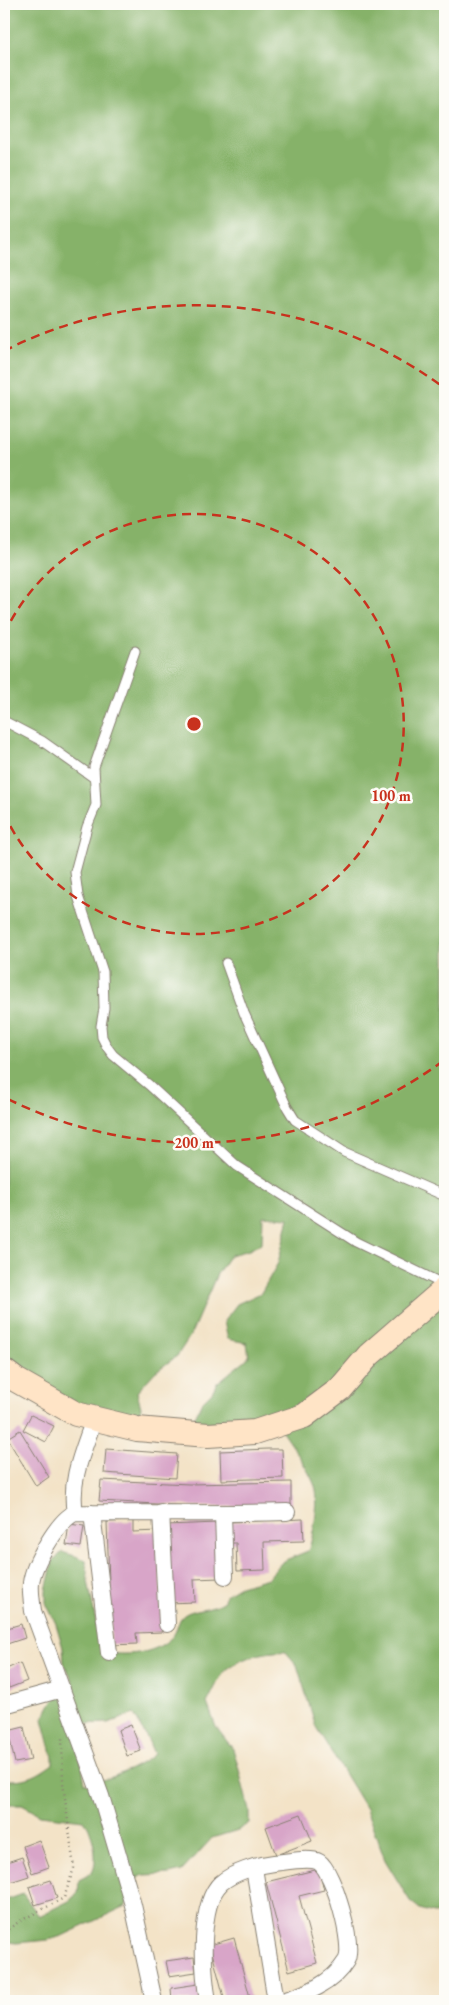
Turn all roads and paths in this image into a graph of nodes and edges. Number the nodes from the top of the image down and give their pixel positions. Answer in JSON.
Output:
{"nodes":[{"id":1,"x":135,"y":651,"type":"dead end"},
{"id":2,"x":4,"y":721,"type":"edge"},
{"id":3,"x":93,"y":777,"type":"junction"},
{"id":4,"x":226,"y":963,"type":"dead end"},
{"id":5,"x":445,"y":1196,"type":"edge"},
{"id":6,"x":445,"y":1285,"type":"edge"},
{"id":7,"x":445,"y":1289,"type":"edge"},
{"id":8,"x":8,"y":1378,"type":"edge"},
{"id":9,"x":94,"y":1418,"type":"junction"},
{"id":10,"x":161,"y":1512,"type":"junction"},
{"id":11,"x":287,"y":1512,"type":"dead end"},
{"id":12,"x":75,"y":1513,"type":"junction"},
{"id":13,"x":92,"y":1513,"type":"junction"},
{"id":14,"x":223,"y":1514,"type":"junction"},
{"id":15,"x":225,"y":1576,"type":"dead end"},
{"id":16,"x":167,"y":1624,"type":"dead end"},
{"id":17,"x":109,"y":1653,"type":"dead end"},
{"id":18,"x":62,"y":1689,"type":"junction"},
{"id":19,"x":4,"y":1705,"type":"edge"},
{"id":20,"x":62,"y":1727,"type":"dead end"},
{"id":21,"x":254,"y":1868,"type":"junction"},
{"id":22,"x":4,"y":1932,"type":"edge"},
{"id":23,"x":154,"y":2001,"type":"edge"},
{"id":24,"x":208,"y":2001,"type":"edge"},
{"id":25,"x":276,"y":2001,"type":"edge"},
{"id":26,"x":283,"y":2001,"type":"edge"}],
"edges":[{"from":1,"to":3,"type":"lane"},
{"from":2,"to":3,"type":"lane"},
{"from":3,"to":6,"type":"lane"},
{"from":4,"to":5,"type":"lane"},
{"from":7,"to":9,"type":"main road"},
{"from":8,"to":9,"type":"main road"},
{"from":9,"to":12,"type":"street"},
{"from":10,"to":13,"type":"street"},
{"from":10,"to":14,"type":"street"},
{"from":10,"to":16,"type":"street"},
{"from":11,"to":14,"type":"street"},
{"from":12,"to":13,"type":"street"},
{"from":12,"to":18,"type":"street"},
{"from":13,"to":17,"type":"street"},
{"from":14,"to":15,"type":"street"},
{"from":18,"to":19,"type":"street"},
{"from":18,"to":23,"type":"street"},
{"from":20,"to":22,"type":"path"},
{"from":21,"to":24,"type":"street"},
{"from":21,"to":25,"type":"street"},
{"from":21,"to":26,"type":"street"}]}
